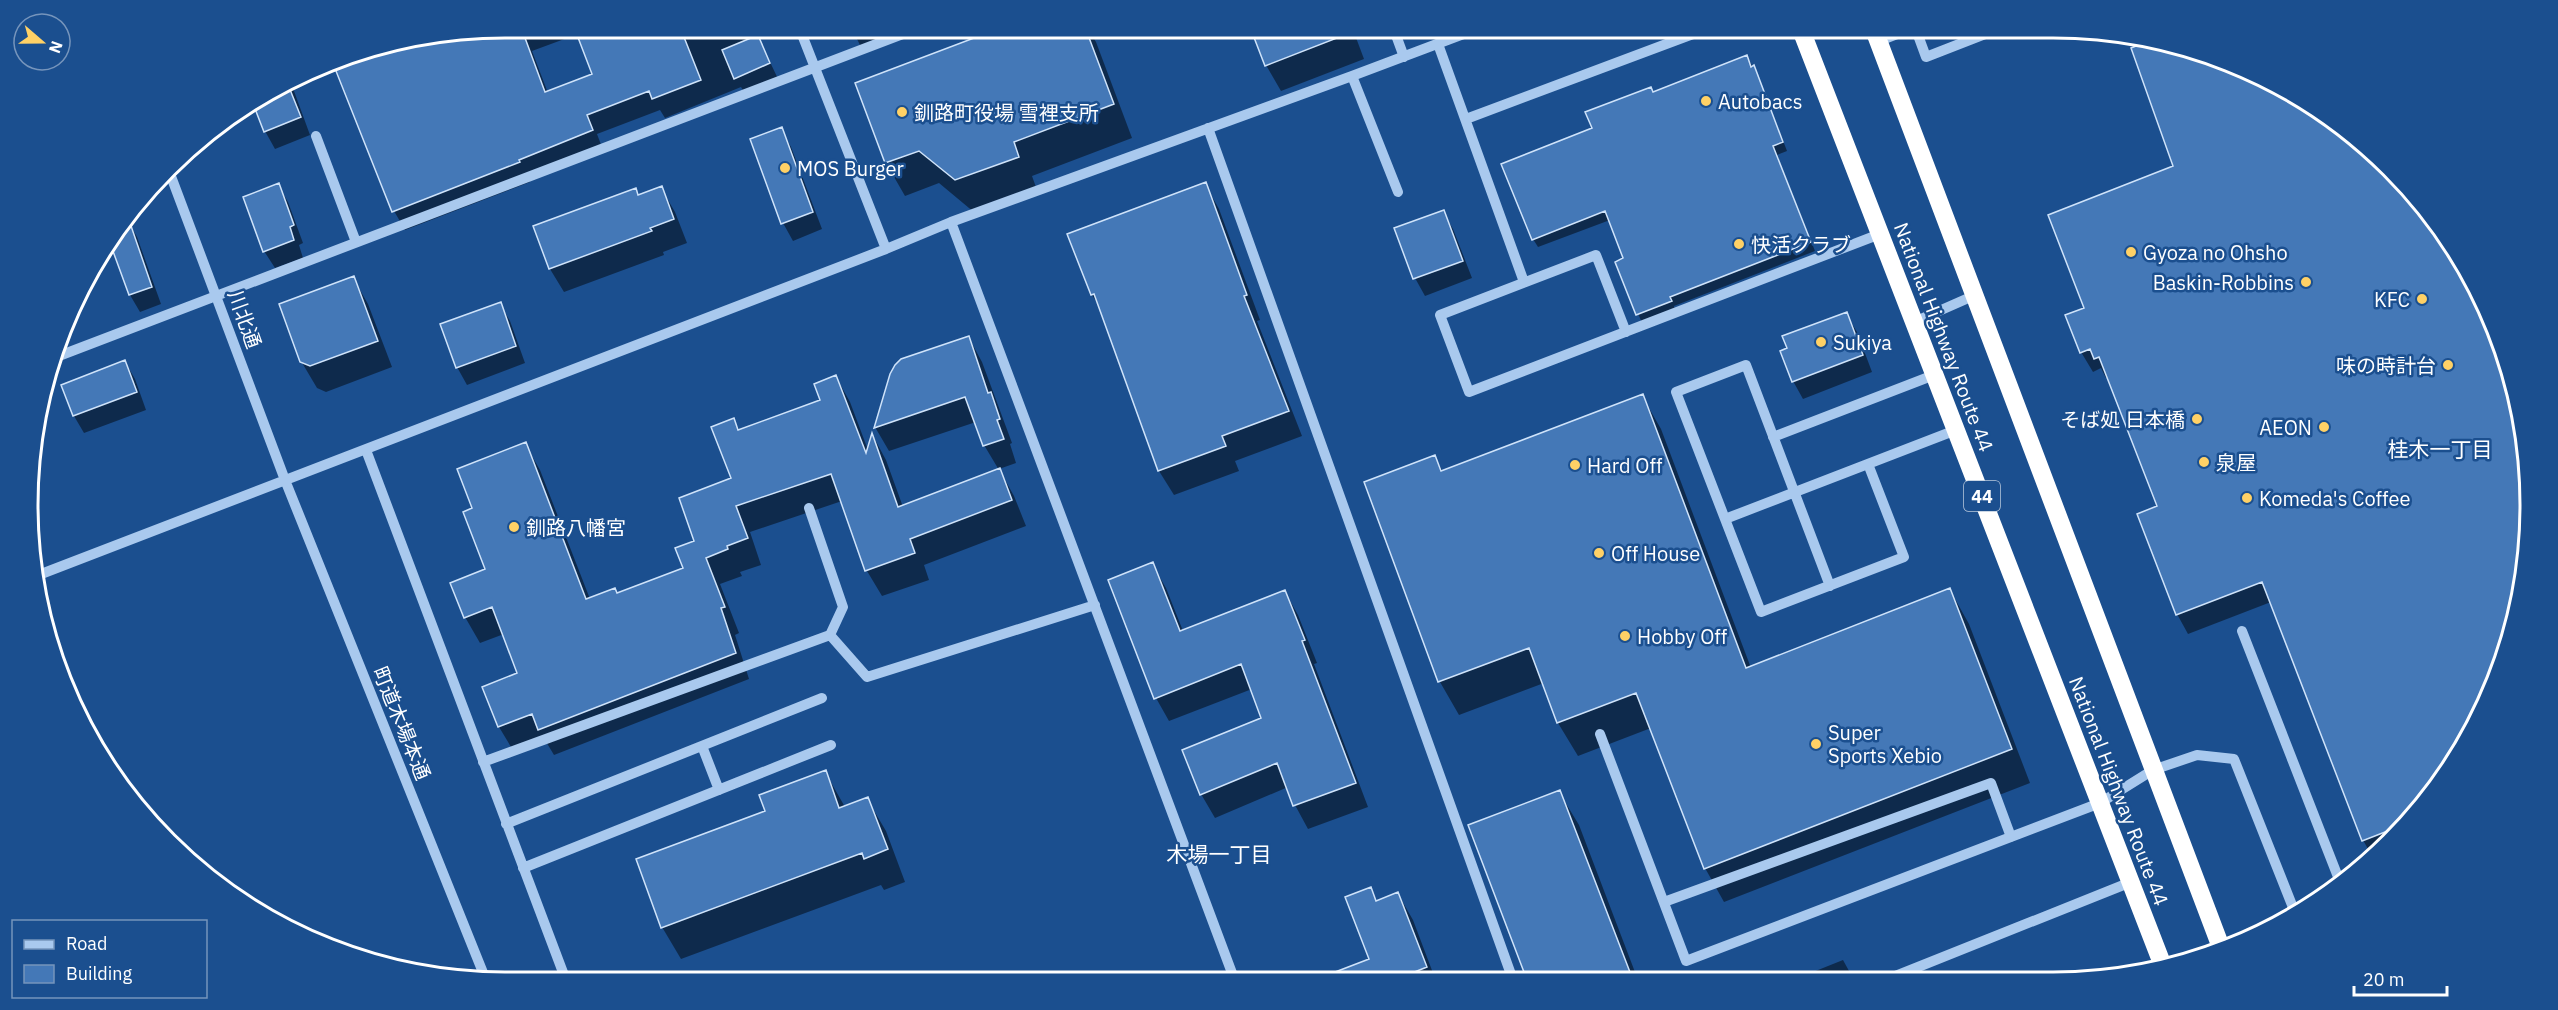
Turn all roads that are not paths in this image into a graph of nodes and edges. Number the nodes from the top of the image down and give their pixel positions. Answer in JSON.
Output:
{"nodes":[{"id":1,"x":803,"y":38,"type":"edge"},
{"id":2,"x":892,"y":38,"type":"edge"},
{"id":3,"x":1397,"y":38,"type":"edge"},
{"id":4,"x":1454,"y":38,"type":"edge"},
{"id":5,"x":1682,"y":38,"type":"edge"},
{"id":6,"x":1804,"y":38,"type":"edge"},
{"id":7,"x":1877,"y":38,"type":"edge"},
{"id":8,"x":1919,"y":38,"type":"edge"},
{"id":9,"x":1975,"y":38,"type":"edge"},
{"id":10,"x":1438,"y":44,"type":"junction"},
{"id":11,"x":1404,"y":57,"type":"junction"},
{"id":12,"x":814,"y":68,"type":"junction"},
{"id":13,"x":1352,"y":76,"type":"junction"},
{"id":14,"x":1466,"y":119,"type":"junction"},
{"id":15,"x":1208,"y":128,"type":"junction"},
{"id":16,"x":316,"y":136,"type":"dead end"},
{"id":17,"x":171,"y":177,"type":"edge"},
{"id":18,"x":1398,"y":192,"type":"dead end"},
{"id":19,"x":951,"y":222,"type":"junction"},
{"id":20,"x":1880,"y":234,"type":"junction"},
{"id":21,"x":356,"y":242,"type":"junction"},
{"id":22,"x":886,"y":249,"type":"junction"},
{"id":23,"x":1524,"y":282,"type":"junction"},
{"id":24,"x":217,"y":295,"type":"junction"},
{"id":25,"x":1973,"y":296,"type":"junction"},
{"id":26,"x":1914,"y":322,"type":"junction"},
{"id":27,"x":1626,"y":332,"type":"junction"},
{"id":28,"x":62,"y":355,"type":"edge"},
{"id":29,"x":1934,"y":375,"type":"junction"},
{"id":30,"x":1956,"y":430,"type":"junction"},
{"id":31,"x":1773,"y":437,"type":"junction"},
{"id":32,"x":366,"y":450,"type":"junction"},
{"id":33,"x":1868,"y":464,"type":"junction"},
{"id":34,"x":285,"y":480,"type":"junction"},
{"id":35,"x":1794,"y":492,"type":"junction"},
{"id":36,"x":809,"y":508,"type":"dead end"},
{"id":37,"x":1725,"y":519,"type":"junction"},
{"id":38,"x":42,"y":574,"type":"edge"},
{"id":39,"x":1830,"y":586,"type":"junction"},
{"id":40,"x":1095,"y":605,"type":"junction"},
{"id":41,"x":2242,"y":631,"type":"dead end"},
{"id":42,"x":830,"y":635,"type":"junction"},
{"id":43,"x":822,"y":698,"type":"dead end"},
{"id":44,"x":1600,"y":734,"type":"dead end"},
{"id":45,"x":831,"y":745,"type":"dead end"},
{"id":46,"x":702,"y":746,"type":"junction"},
{"id":47,"x":483,"y":762,"type":"junction"},
{"id":48,"x":2153,"y":771,"type":"junction"},
{"id":49,"x":719,"y":790,"type":"junction"},
{"id":50,"x":2100,"y":803,"type":"junction"},
{"id":51,"x":506,"y":824,"type":"junction"},
{"id":52,"x":2011,"y":837,"type":"junction"},
{"id":53,"x":523,"y":868,"type":"junction"},
{"id":54,"x":2338,"y":876,"type":"edge"},
{"id":55,"x":2131,"y":882,"type":"junction"},
{"id":56,"x":1664,"y":902,"type":"junction"},
{"id":57,"x":2293,"y":907,"type":"edge"},
{"id":58,"x":2219,"y":942,"type":"edge"},
{"id":59,"x":2161,"y":960,"type":"edge"},
{"id":60,"x":482,"y":971,"type":"edge"},
{"id":61,"x":563,"y":972,"type":"edge"},
{"id":62,"x":1232,"y":972,"type":"edge"},
{"id":63,"x":1510,"y":972,"type":"edge"},
{"id":64,"x":1906,"y":972,"type":"edge"}],
"edges":[{"from":1,"to":12,"type":"street"},
{"from":2,"to":12,"type":"street"},
{"from":3,"to":11,"type":"street"},
{"from":4,"to":10,"type":"street"},
{"from":5,"to":14,"type":"street"},
{"from":6,"to":20,"type":"highway","name":"National Highway Route 44","number":"44"},
{"from":7,"to":25,"type":"highway","name":"National Highway Route 44"},
{"from":8,"to":9,"type":"street"},
{"from":10,"to":11,"type":"street"},
{"from":10,"to":14,"type":"street"},
{"from":11,"to":13,"type":"street"},
{"from":12,"to":21,"type":"street"},
{"from":12,"to":22,"type":"street"},
{"from":13,"to":15,"type":"street"},
{"from":13,"to":18,"type":"street"},
{"from":14,"to":23,"type":"street"},
{"from":15,"to":19,"type":"street"},
{"from":15,"to":63,"type":"street"},
{"from":16,"to":21,"type":"street"},
{"from":17,"to":24,"type":"street","name":"川北通"},
{"from":19,"to":22,"type":"street"},
{"from":19,"to":40,"type":"street"},
{"from":20,"to":26,"type":"highway","name":"National Highway Route 44","number":"44"},
{"from":20,"to":27,"type":"street"},
{"from":21,"to":24,"type":"street"},
{"from":22,"to":32,"type":"street"},
{"from":23,"to":27,"type":"street"},
{"from":23,"to":27,"type":"street"},
{"from":24,"to":28,"type":"street"},
{"from":24,"to":34,"type":"street","name":"川北通"},
{"from":25,"to":26,"type":"street"},
{"from":25,"to":48,"type":"highway","name":"National Highway Route 44"},
{"from":26,"to":29,"type":"highway","name":"National Highway Route 44","number":"44"},
{"from":29,"to":30,"type":"highway","name":"National Highway Route 44","number":"44"},
{"from":29,"to":31,"type":"street"},
{"from":30,"to":33,"type":"street"},
{"from":30,"to":50,"type":"highway","name":"National Highway Route 44","number":"44"},
{"from":31,"to":35,"type":"street"},
{"from":31,"to":37,"type":"street"},
{"from":32,"to":34,"type":"street"},
{"from":32,"to":47,"type":"street"},
{"from":33,"to":35,"type":"street"},
{"from":33,"to":39,"type":"street"},
{"from":34,"to":38,"type":"street"},
{"from":34,"to":60,"type":"street","name":"町道木場本通"},
{"from":35,"to":37,"type":"street"},
{"from":35,"to":39,"type":"street"},
{"from":36,"to":42,"type":"street"},
{"from":37,"to":39,"type":"street"},
{"from":40,"to":42,"type":"street"},
{"from":40,"to":62,"type":"street"},
{"from":41,"to":54,"type":"street"},
{"from":42,"to":47,"type":"street"},
{"from":43,"to":46,"type":"street"},
{"from":44,"to":56,"type":"street"},
{"from":45,"to":49,"type":"street"},
{"from":46,"to":49,"type":"street"},
{"from":46,"to":51,"type":"street"},
{"from":47,"to":51,"type":"street"},
{"from":48,"to":50,"type":"street"},
{"from":48,"to":57,"type":"street"},
{"from":48,"to":58,"type":"highway","name":"National Highway Route 44"},
{"from":49,"to":53,"type":"street"},
{"from":50,"to":52,"type":"street"},
{"from":50,"to":55,"type":"highway","name":"National Highway Route 44","number":"44"},
{"from":51,"to":53,"type":"street"},
{"from":52,"to":56,"type":"street"},
{"from":52,"to":56,"type":"street"},
{"from":53,"to":61,"type":"street"},
{"from":55,"to":59,"type":"highway","name":"National Highway Route 44","number":"44"},
{"from":55,"to":64,"type":"street"}]}
